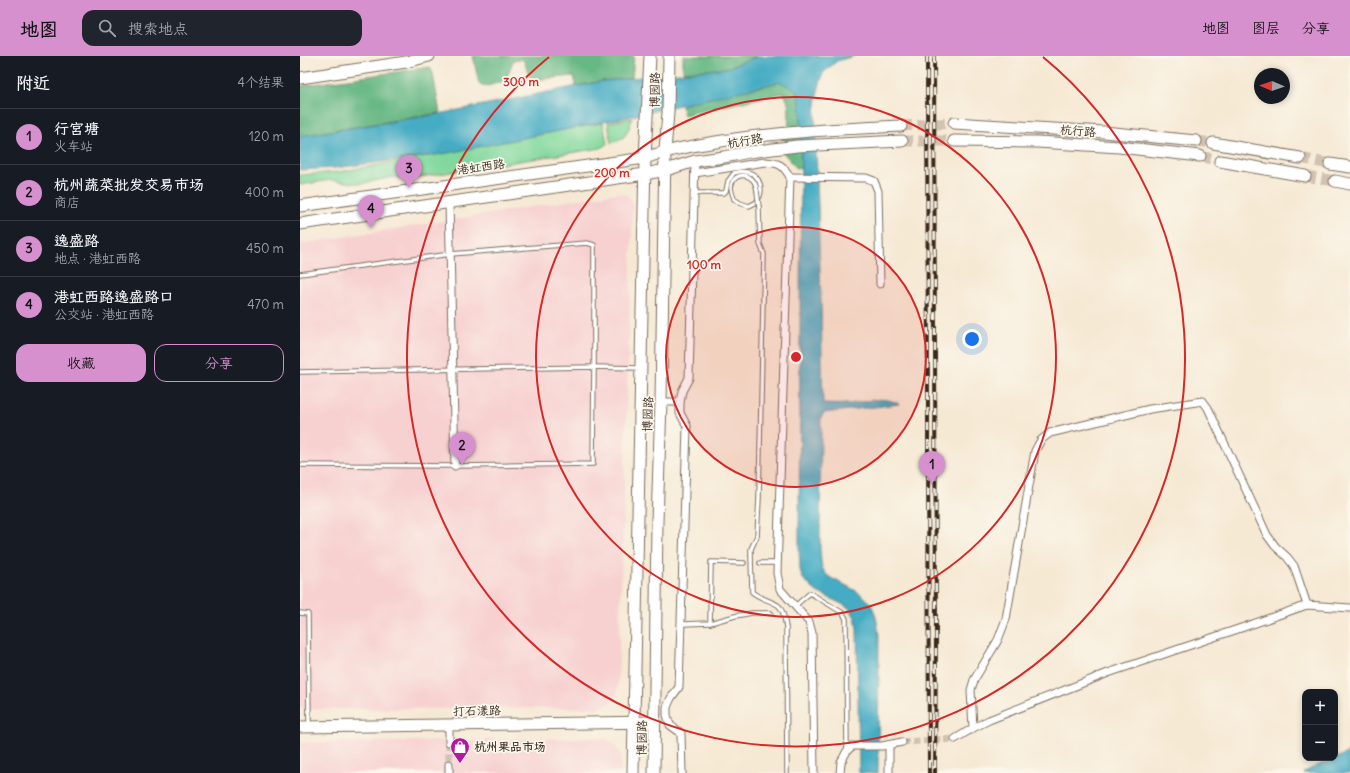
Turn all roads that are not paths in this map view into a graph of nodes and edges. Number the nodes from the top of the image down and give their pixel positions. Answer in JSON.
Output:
{"nodes":[{"id":1,"x":429,"y":56,"type":"edge"},
{"id":2,"x":650,"y":56,"type":"edge"},
{"id":3,"x":669,"y":61,"type":"edge"},
{"id":4,"x":300,"y":78,"type":"edge"},
{"id":5,"x":954,"y":123,"type":"tunnel mouth"},
{"id":6,"x":901,"y":126,"type":"tunnel mouth"},
{"id":7,"x":902,"y":141,"type":"tunnel mouth"},
{"id":8,"x":954,"y":141,"type":"tunnel mouth"},
{"id":9,"x":1196,"y":141,"type":"tunnel mouth"},
{"id":10,"x":1213,"y":143,"type":"tunnel mouth"},
{"id":11,"x":665,"y":151,"type":"junction"},
{"id":12,"x":1200,"y":156,"type":"tunnel mouth"},
{"id":13,"x":645,"y":158,"type":"junction"},
{"id":14,"x":1300,"y":158,"type":"tunnel mouth"},
{"id":15,"x":1220,"y":160,"type":"tunnel mouth"},
{"id":16,"x":695,"y":161,"type":"junction"},
{"id":17,"x":1330,"y":164,"type":"tunnel mouth"},
{"id":18,"x":1350,"y":167,"type":"edge"},
{"id":19,"x":666,"y":170,"type":"junction"},
{"id":20,"x":695,"y":173,"type":"junction"},
{"id":21,"x":645,"y":174,"type":"junction"},
{"id":22,"x":1305,"y":176,"type":"tunnel mouth"},
{"id":23,"x":790,"y":178,"type":"junction"},
{"id":24,"x":1335,"y":181,"type":"tunnel mouth"},
{"id":25,"x":1350,"y":184,"type":"edge"},
{"id":26,"x":694,"y":193,"type":"junction"},
{"id":27,"x":449,"y":203,"type":"junction"},
{"id":28,"x":300,"y":206,"type":"edge"},
{"id":29,"x":300,"y":224,"type":"edge"},
{"id":30,"x":451,"y":254,"type":"junction"},
{"id":31,"x":300,"y":274,"type":"edge"},
{"id":32,"x":880,"y":284,"type":"dead end"},
{"id":33,"x":594,"y":367,"type":"junction"},
{"id":34,"x":641,"y":368,"type":"junction"},
{"id":35,"x":453,"y":370,"type":"junction"},
{"id":36,"x":300,"y":372,"type":"edge"},
{"id":37,"x":661,"y":402,"type":"junction"},
{"id":38,"x":680,"y":402,"type":"junction"},
{"id":39,"x":300,"y":465,"type":"edge"},
{"id":40,"x":455,"y":466,"type":"junction"},
{"id":41,"x":744,"y":562,"type":"dead end"},
{"id":42,"x":760,"y":563,"type":"dead end"},
{"id":43,"x":778,"y":563,"type":"junction"},
{"id":44,"x":1307,"y":605,"type":"junction"},
{"id":45,"x":1350,"y":608,"type":"edge"},
{"id":46,"x":794,"y":609,"type":"junction"},
{"id":47,"x":300,"y":613,"type":"edge"},
{"id":48,"x":771,"y":613,"type":"dead end"},
{"id":49,"x":710,"y":623,"type":"junction"},
{"id":50,"x":682,"y":624,"type":"junction"},
{"id":51,"x":667,"y":707,"type":"junction"},
{"id":52,"x":655,"y":710,"type":"junction"},
{"id":53,"x":634,"y":722,"type":"junction"},
{"id":54,"x":655,"y":722,"type":"junction"},
{"id":55,"x":449,"y":725,"type":"junction"},
{"id":56,"x":305,"y":727,"type":"edge"},
{"id":57,"x":973,"y":728,"type":"junction"},
{"id":58,"x":955,"y":739,"type":"tunnel mouth"},
{"id":59,"x":449,"y":742,"type":"tunnel mouth"},
{"id":60,"x":902,"y":742,"type":"tunnel mouth"},
{"id":61,"x":886,"y":746,"type":"junction"},
{"id":62,"x":850,"y":748,"type":"junction"},
{"id":63,"x":449,"y":764,"type":"tunnel mouth"},
{"id":64,"x":449,"y":773,"type":"edge"},
{"id":65,"x":634,"y":773,"type":"edge"},
{"id":66,"x":654,"y":773,"type":"edge"},
{"id":67,"x":682,"y":773,"type":"edge"},
{"id":68,"x":787,"y":773,"type":"edge"},
{"id":69,"x":814,"y":773,"type":"edge"},
{"id":70,"x":840,"y":773,"type":"edge"},
{"id":71,"x":889,"y":773,"type":"edge"}],
"edges":[{"from":1,"to":4,"type":"main road"},
{"from":2,"to":13,"type":"main road","name":"博园路"},
{"from":3,"to":11,"type":"main road","name":"博园路"},
{"from":5,"to":9,"type":"main road","name":"杭行路"},
{"from":6,"to":11,"type":"main road","name":"杭行路"},
{"from":7,"to":16,"type":"main road","name":"杭行路"},
{"from":8,"to":12,"type":"main road","name":"杭行路"},
{"from":10,"to":14,"type":"main road"},
{"from":11,"to":13,"type":"main road","name":"港虹西路"},
{"from":11,"to":19,"type":"main road","name":"博园路"},
{"from":13,"to":21,"type":"main road","name":"博园路"},
{"from":13,"to":28,"type":"main road","name":"港虹西路"},
{"from":15,"to":22,"type":"main road"},
{"from":16,"to":19,"type":"main road","name":"杭行路"},
{"from":16,"to":20,"type":"street"},
{"from":17,"to":18,"type":"main road"},
{"from":19,"to":21,"type":"main road"},
{"from":19,"to":37,"type":"main road","name":"博园路"},
{"from":20,"to":23,"type":"street"},
{"from":20,"to":26,"type":"street"},
{"from":21,"to":27,"type":"main road"},
{"from":21,"to":34,"type":"main road","name":"博园路"},
{"from":23,"to":32,"type":"street"},
{"from":23,"to":43,"type":"street"},
{"from":24,"to":25,"type":"main road"},
{"from":26,"to":38,"type":"street"},
{"from":26,"to":68,"type":"lane","bridge":true},
{"from":27,"to":29,"type":"main road"},
{"from":27,"to":30,"type":"street"},
{"from":30,"to":31,"type":"lane"},
{"from":30,"to":33,"type":"lane"},
{"from":30,"to":35,"type":"street"},
{"from":33,"to":34,"type":"lane"},
{"from":33,"to":35,"type":"lane"},
{"from":33,"to":40,"type":"lane"},
{"from":34,"to":53,"type":"main road","name":"博园路"},
{"from":35,"to":36,"type":"lane"},
{"from":35,"to":40,"type":"street"},
{"from":37,"to":38,"type":"street"},
{"from":37,"to":52,"type":"main road","name":"博园路"},
{"from":38,"to":50,"type":"street"},
{"from":39,"to":40,"type":"lane"},
{"from":41,"to":49,"type":"lane"},
{"from":42,"to":43,"type":"lane"},
{"from":43,"to":46,"type":"street"},
{"from":44,"to":45,"type":"street"},
{"from":44,"to":57,"type":"street"},
{"from":44,"to":57,"type":"street"},
{"from":46,"to":62,"type":"lane"},
{"from":46,"to":69,"type":"street"},
{"from":47,"to":56,"type":"lane"},
{"from":48,"to":49,"type":"lane"},
{"from":49,"to":50,"type":"lane"},
{"from":50,"to":51,"type":"street"},
{"from":51,"to":52,"type":"street"},
{"from":51,"to":67,"type":"street"},
{"from":52,"to":54,"type":"main road","name":"博园路"},
{"from":53,"to":54,"type":"main road","name":"打石漾路"},
{"from":53,"to":55,"type":"main road","name":"打石漾路"},
{"from":53,"to":65,"type":"main road","name":"博园路"},
{"from":54,"to":66,"type":"main road","name":"博园路"},
{"from":55,"to":56,"type":"main road","name":"打石漾路"},
{"from":55,"to":59,"type":"street"},
{"from":57,"to":58,"type":"street"},
{"from":60,"to":61,"type":"street"},
{"from":61,"to":62,"type":"street"},
{"from":61,"to":71,"type":"street"},
{"from":62,"to":70,"type":"street"},
{"from":63,"to":64,"type":"street"}]}
